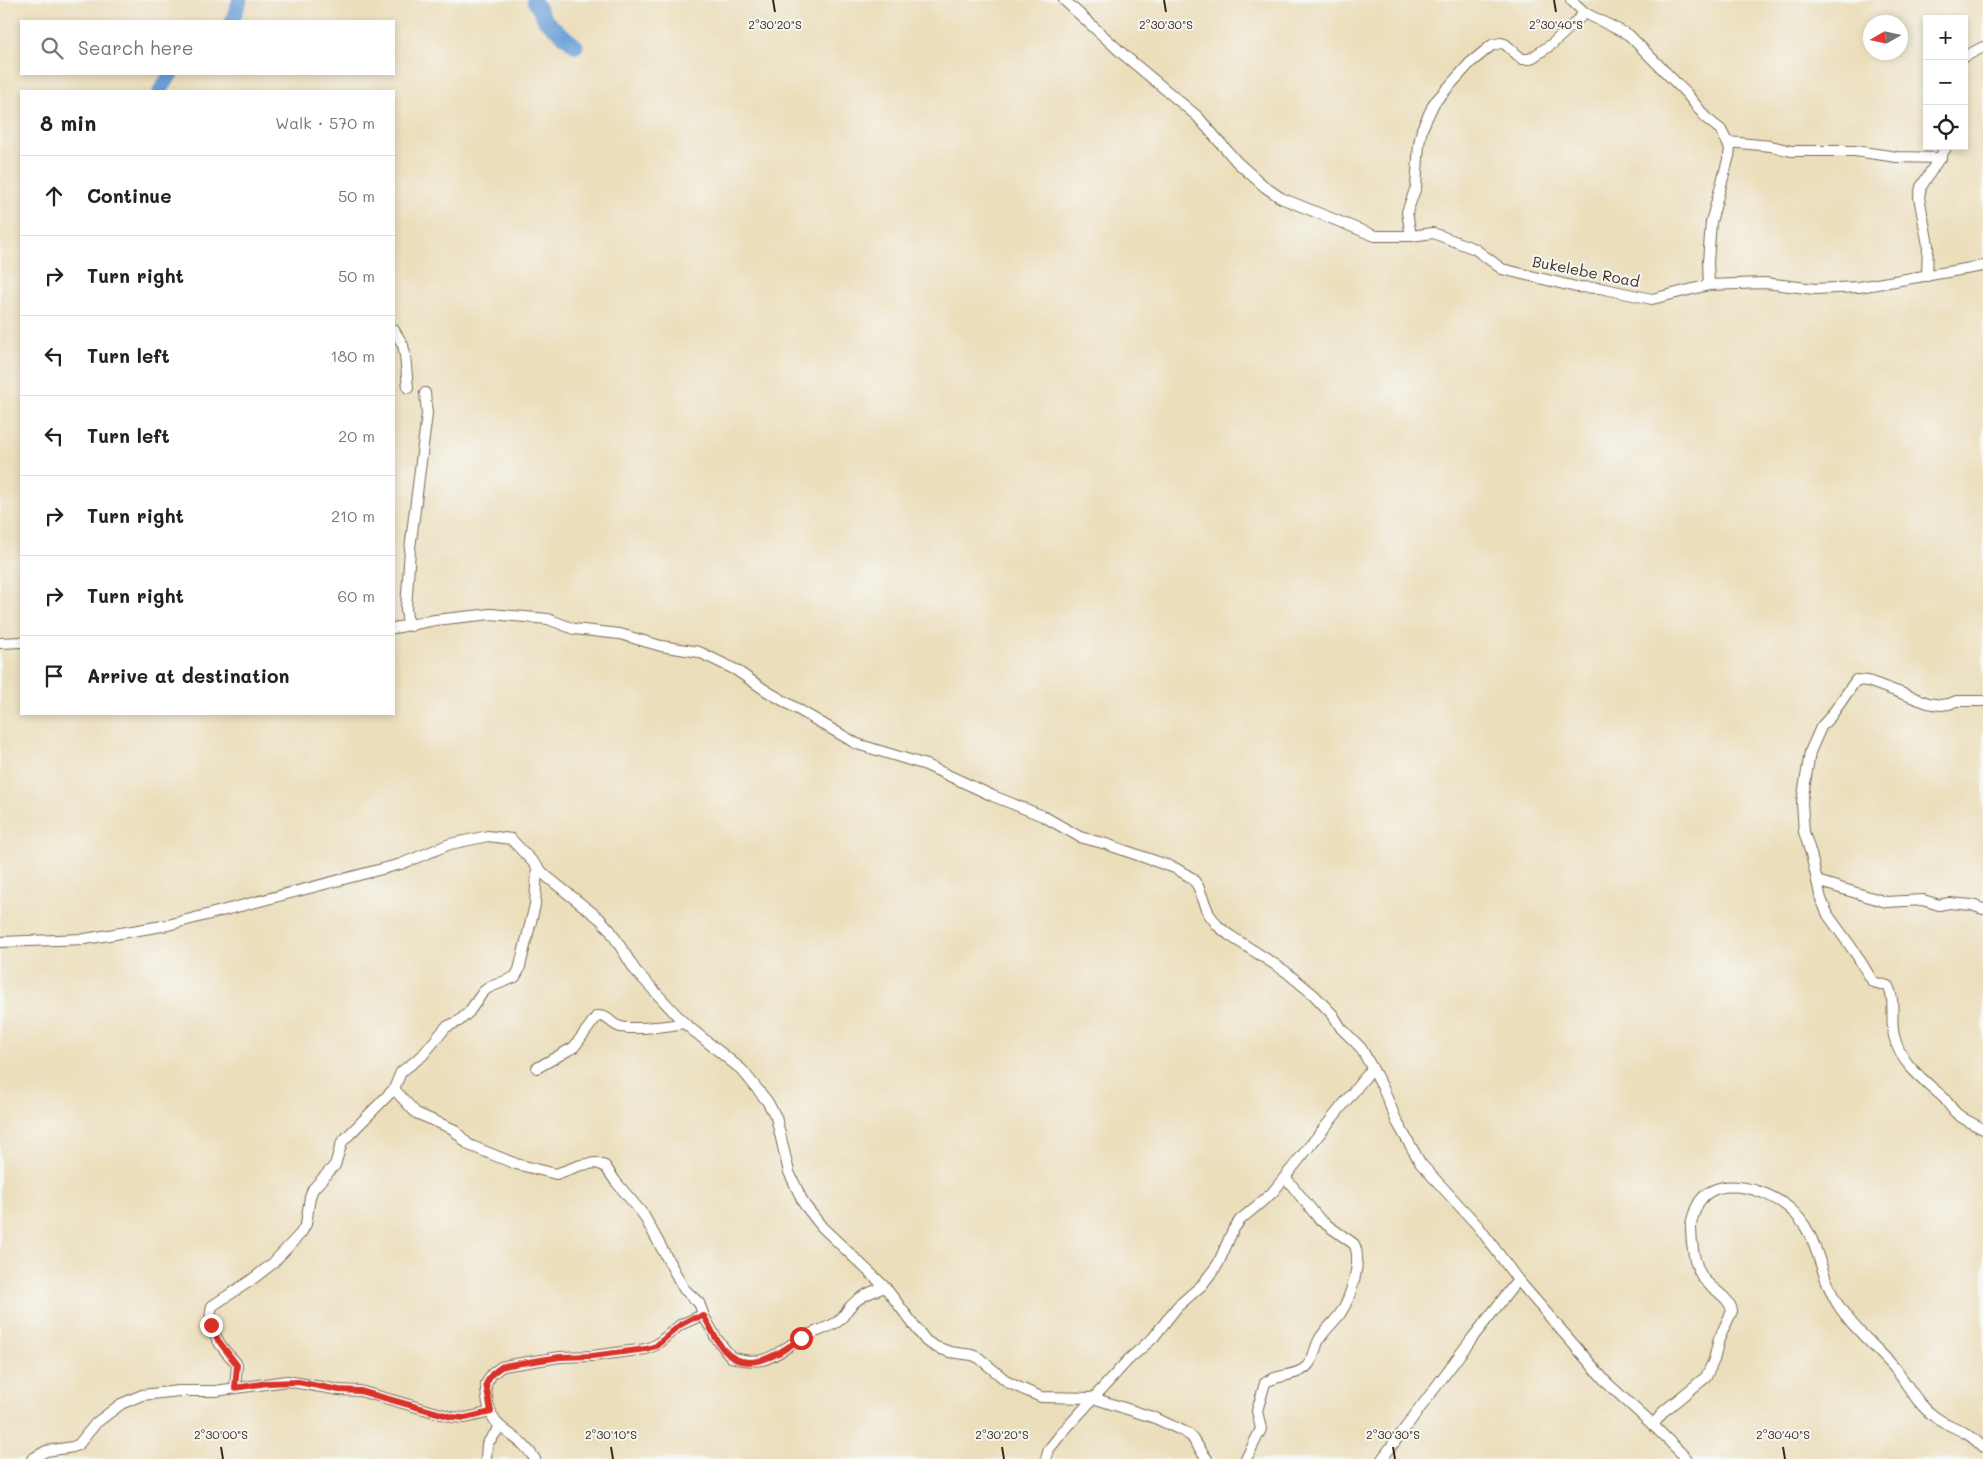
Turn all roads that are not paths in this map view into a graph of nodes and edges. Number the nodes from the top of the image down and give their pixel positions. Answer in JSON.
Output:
{"nodes":[{"id":1,"x":1064,"y":0,"type":"edge"},
{"id":2,"x":1571,"y":0,"type":"edge"},
{"id":3,"x":1585,"y":14,"type":"junction"},
{"id":4,"x":1983,"y":46,"type":"edge"},
{"id":5,"x":1968,"y":55,"type":"edge"},
{"id":6,"x":1728,"y":142,"type":"junction"},
{"id":7,"x":1945,"y":150,"type":"edge"},
{"id":8,"x":1941,"y":158,"type":"junction"},
{"id":9,"x":1411,"y":236,"type":"junction"},
{"id":10,"x":1983,"y":266,"type":"edge"},
{"id":11,"x":1927,"y":276,"type":"junction"},
{"id":12,"x":1709,"y":285,"type":"junction"},
{"id":13,"x":395,"y":332,"type":"edge"},
{"id":14,"x":408,"y":388,"type":"dead end"},
{"id":15,"x":426,"y":393,"type":"dead end"},
{"id":16,"x":411,"y":626,"type":"junction"},
{"id":17,"x":395,"y":628,"type":"edge"},
{"id":18,"x":20,"y":642,"type":"edge"},
{"id":19,"x":0,"y":644,"type":"edge"},
{"id":20,"x":1983,"y":701,"type":"edge"},
{"id":21,"x":538,"y":868,"type":"junction"},
{"id":22,"x":1817,"y":881,"type":"junction"},
{"id":23,"x":1983,"y":909,"type":"edge"},
{"id":24,"x":0,"y":942,"type":"edge"},
{"id":25,"x":684,"y":1023,"type":"junction"},
{"id":26,"x":537,"y":1068,"type":"dead end"},
{"id":27,"x":1371,"y":1070,"type":"junction"},
{"id":28,"x":394,"y":1088,"type":"junction"},
{"id":29,"x":1983,"y":1129,"type":"edge"},
{"id":30,"x":1285,"y":1177,"type":"junction"},
{"id":31,"x":1518,"y":1280,"type":"junction"},
{"id":32,"x":885,"y":1288,"type":"junction"},
{"id":33,"x":704,"y":1316,"type":"junction"},
{"id":34,"x":235,"y":1388,"type":"junction"},
{"id":35,"x":1093,"y":1398,"type":"junction"},
{"id":36,"x":491,"y":1412,"type":"junction"},
{"id":37,"x":1653,"y":1425,"type":"junction"},
{"id":38,"x":500,"y":1427,"type":"junction"},
{"id":39,"x":1983,"y":1447,"type":"edge"},
{"id":40,"x":32,"y":1459,"type":"edge"},
{"id":41,"x":486,"y":1459,"type":"edge"},
{"id":42,"x":535,"y":1459,"type":"edge"},
{"id":43,"x":1046,"y":1459,"type":"edge"},
{"id":44,"x":1207,"y":1459,"type":"edge"},
{"id":45,"x":1246,"y":1459,"type":"edge"},
{"id":46,"x":1382,"y":1459,"type":"edge"},
{"id":47,"x":1687,"y":1459,"type":"edge"}],
"edges":[{"from":1,"to":9,"type":"street","name":"Bukelebe Road"},
{"from":2,"to":3,"type":"street"},
{"from":3,"to":6,"type":"street"},
{"from":3,"to":9,"type":"street"},
{"from":4,"to":5,"type":"street"},
{"from":6,"to":8,"type":"street"},
{"from":6,"to":12,"type":"street"},
{"from":7,"to":8,"type":"street"},
{"from":8,"to":11,"type":"street"},
{"from":9,"to":12,"type":"street","name":"Bukelebe Road"},
{"from":10,"to":11,"type":"street","name":"Bukelebe Road"},
{"from":11,"to":12,"type":"street","name":"Bukelebe Road"},
{"from":13,"to":14,"type":"street"},
{"from":15,"to":16,"type":"street"},
{"from":16,"to":17,"type":"street"},
{"from":16,"to":27,"type":"street"},
{"from":18,"to":19,"type":"street"},
{"from":20,"to":22,"type":"street"},
{"from":21,"to":24,"type":"street"},
{"from":21,"to":25,"type":"street"},
{"from":21,"to":28,"type":"street"},
{"from":22,"to":23,"type":"street"},
{"from":22,"to":29,"type":"street"},
{"from":25,"to":26,"type":"street"},
{"from":25,"to":32,"type":"street"},
{"from":27,"to":30,"type":"street"},
{"from":27,"to":31,"type":"street"},
{"from":28,"to":33,"type":"street"},
{"from":28,"to":34,"type":"street"},
{"from":30,"to":35,"type":"street"},
{"from":30,"to":45,"type":"street"},
{"from":31,"to":37,"type":"street"},
{"from":31,"to":46,"type":"street"},
{"from":32,"to":33,"type":"street"},
{"from":32,"to":35,"type":"street"},
{"from":33,"to":36,"type":"street"},
{"from":34,"to":36,"type":"street"},
{"from":34,"to":40,"type":"street"},
{"from":35,"to":43,"type":"street"},
{"from":35,"to":44,"type":"street"},
{"from":36,"to":38,"type":"street"},
{"from":37,"to":39,"type":"street"},
{"from":37,"to":47,"type":"street"},
{"from":38,"to":41,"type":"street"},
{"from":38,"to":42,"type":"street"}]}
